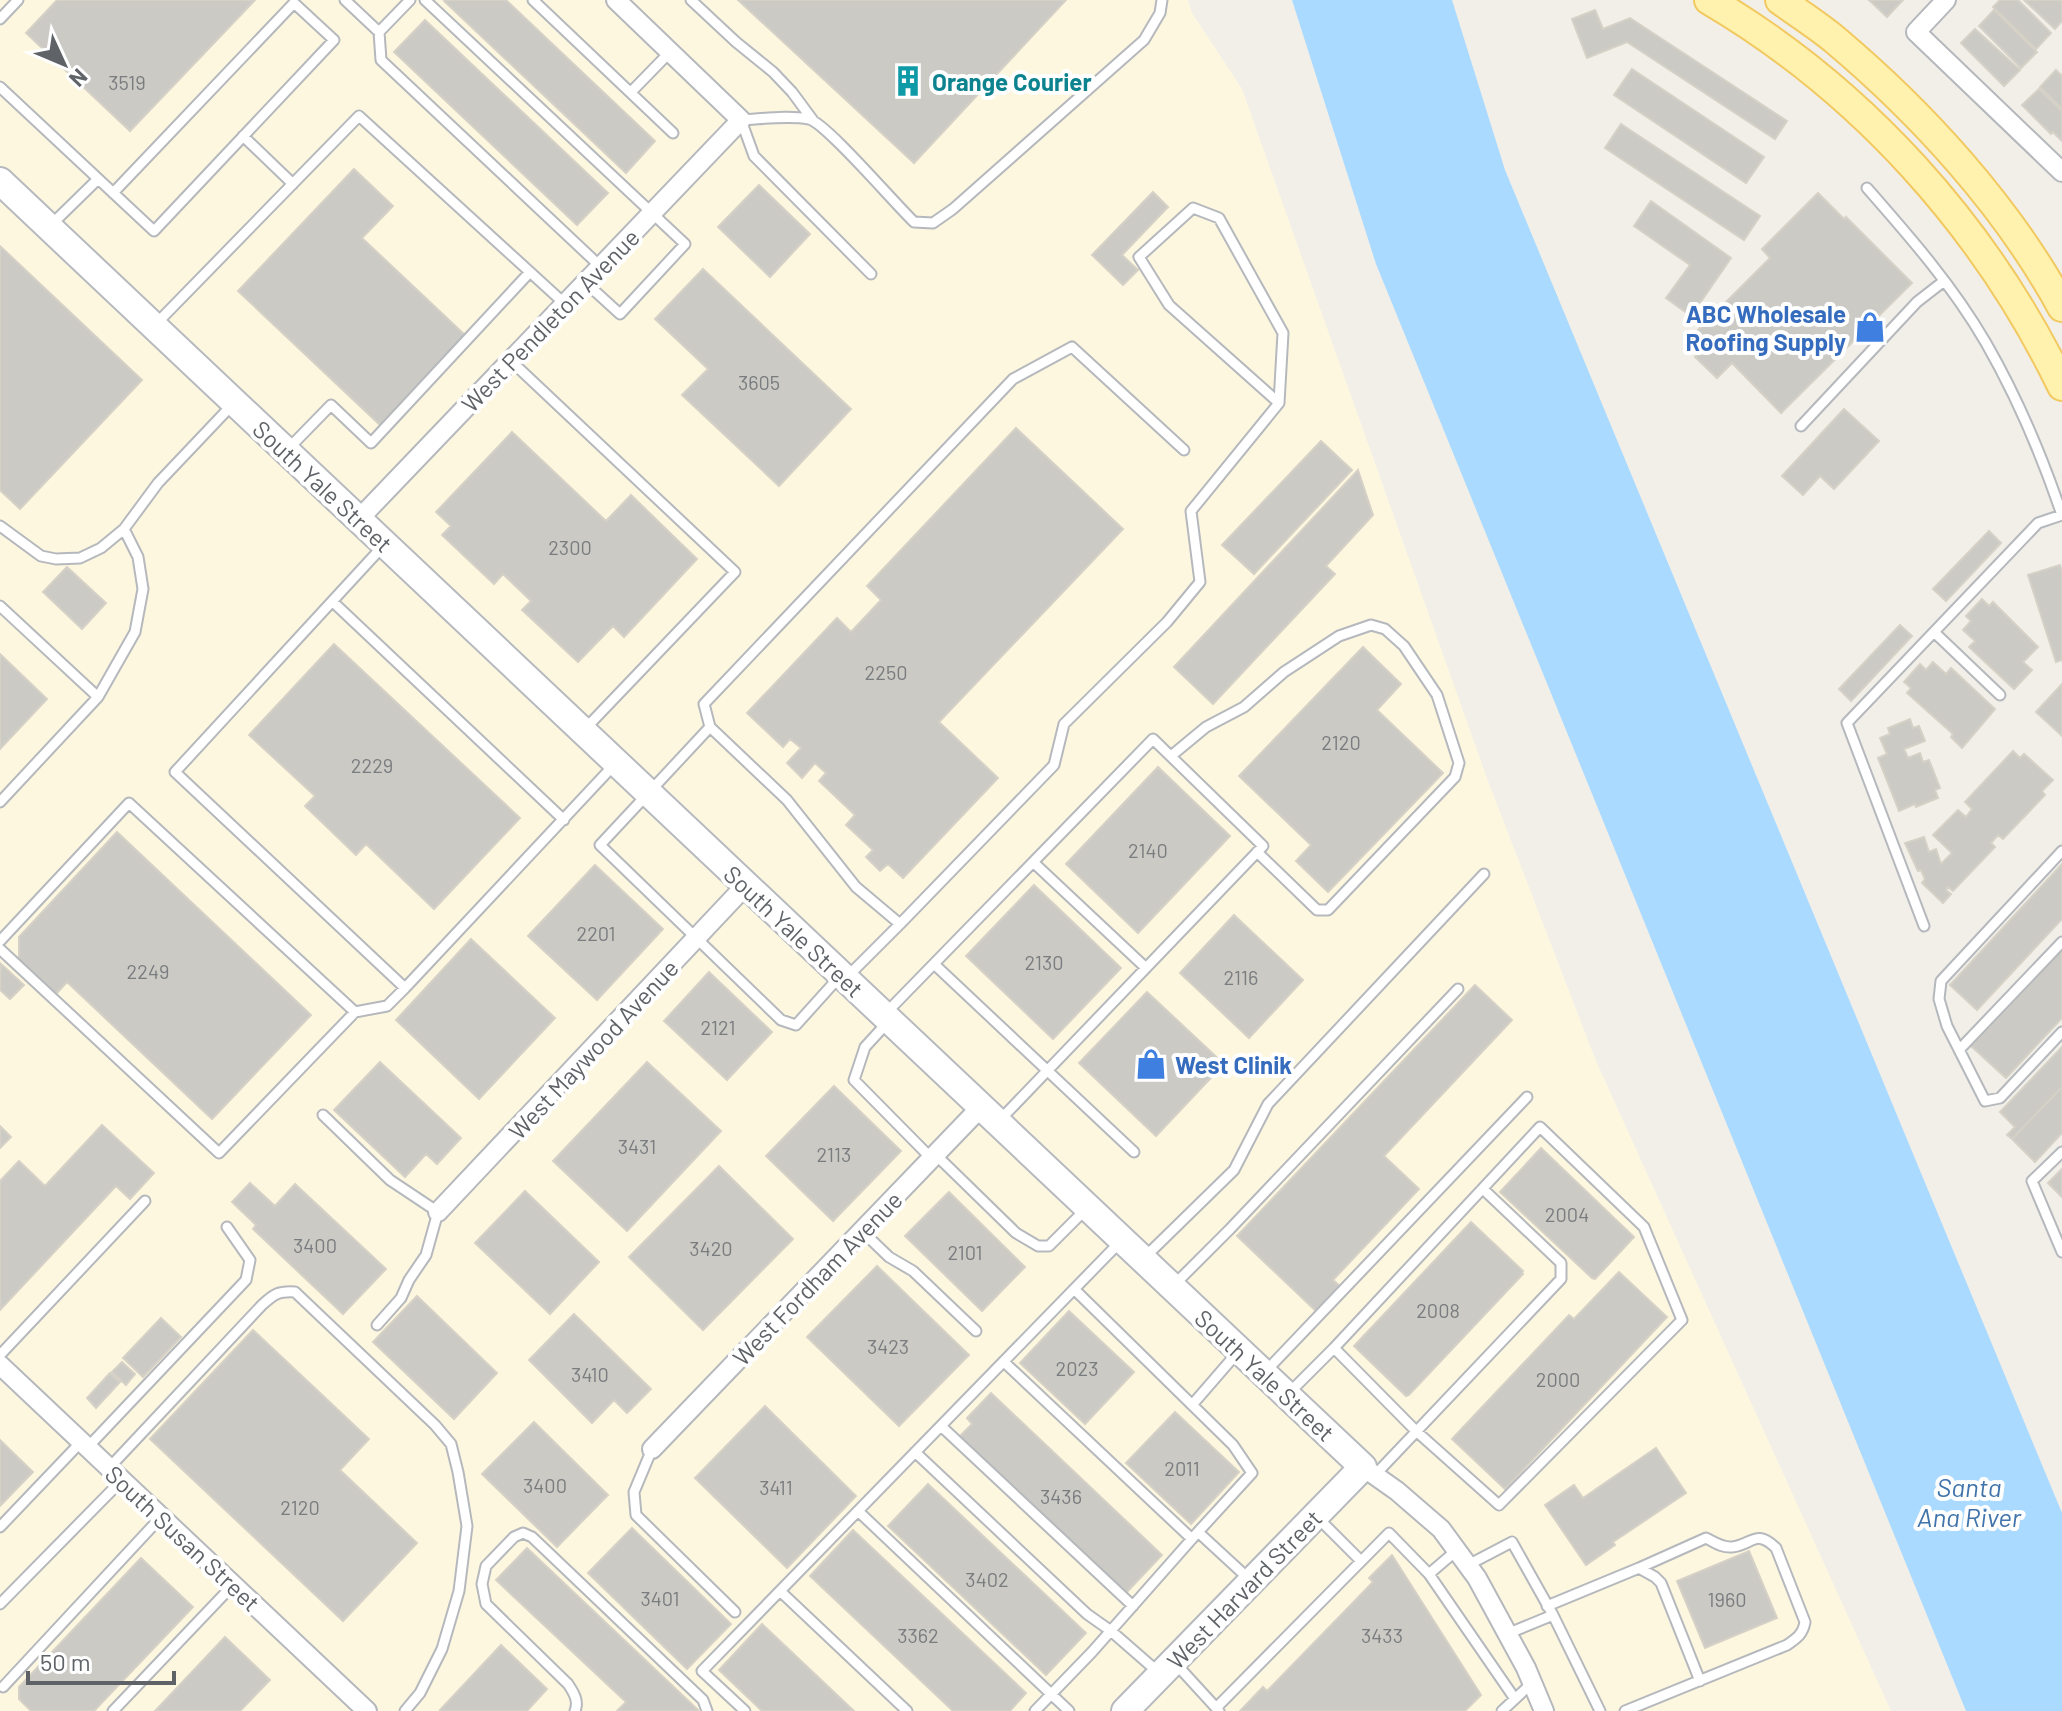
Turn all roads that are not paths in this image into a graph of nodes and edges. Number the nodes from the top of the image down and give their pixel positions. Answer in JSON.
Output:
{"nodes":[{"id":1,"x":18,"y":0,"type":"edge"},
{"id":2,"x":345,"y":0,"type":"edge"},
{"id":3,"x":410,"y":0,"type":"edge"},
{"id":4,"x":425,"y":0,"type":"edge"},
{"id":5,"x":533,"y":0,"type":"edge"},
{"id":6,"x":616,"y":0,"type":"edge"},
{"id":7,"x":691,"y":0,"type":"edge"},
{"id":8,"x":1162,"y":0,"type":"edge"},
{"id":9,"x":1709,"y":0,"type":"edge"},
{"id":10,"x":1780,"y":0,"type":"edge"},
{"id":11,"x":1946,"y":0,"type":"edge"},
{"id":12,"x":295,"y":1,"type":"edge"},
{"id":13,"x":0,"y":19,"type":"edge"},
{"id":14,"x":379,"y":32,"type":"junction"},
{"id":15,"x":670,"y":52,"type":"junction"},
{"id":16,"x":0,"y":87,"type":"edge"},
{"id":17,"x":631,"y":92,"type":"junction"},
{"id":18,"x":812,"y":119,"type":"junction"},
{"id":19,"x":741,"y":120,"type":"junction"},
{"id":20,"x":673,"y":133,"type":"dead end"},
{"id":21,"x":243,"y":136,"type":"junction"},
{"id":22,"x":2062,"y":172,"type":"edge"},
{"id":23,"x":98,"y":179,"type":"junction"},
{"id":24,"x":0,"y":181,"type":"edge"},
{"id":25,"x":293,"y":184,"type":"junction"},
{"id":26,"x":1867,"y":188,"type":"dead end"},
{"id":27,"x":113,"y":193,"type":"junction"},
{"id":28,"x":653,"y":212,"type":"junction"},
{"id":29,"x":49,"y":228,"type":"junction"},
{"id":30,"x":601,"y":267,"type":"junction"},
{"id":31,"x":530,"y":272,"type":"junction"},
{"id":32,"x":871,"y":274,"type":"dead end"},
{"id":33,"x":1944,"y":281,"type":"junction"},
{"id":34,"x":586,"y":283,"type":"junction"},
{"id":35,"x":565,"y":304,"type":"junction"},
{"id":36,"x":2062,"y":307,"type":"edge"},
{"id":37,"x":154,"y":326,"type":"junction"},
{"id":38,"x":511,"y":361,"type":"junction"},
{"id":39,"x":2062,"y":386,"type":"edge"},
{"id":40,"x":234,"y":402,"type":"junction"},
{"id":41,"x":1279,"y":403,"type":"junction"},
{"id":42,"x":1801,"y":426,"type":"dead end"},
{"id":43,"x":1184,"y":450,"type":"dead end"},
{"id":44,"x":286,"y":451,"type":"junction"},
{"id":45,"x":2062,"y":515,"type":"edge"},
{"id":46,"x":359,"y":519,"type":"junction"},
{"id":47,"x":0,"y":526,"type":"edge"},
{"id":48,"x":124,"y":529,"type":"junction"},
{"id":49,"x":385,"y":544,"type":"junction"},
{"id":50,"x":333,"y":602,"type":"junction"},
{"id":51,"x":0,"y":606,"type":"edge"},
{"id":52,"x":1934,"y":632,"type":"junction"},
{"id":53,"x":2000,"y":695,"type":"dead end"},
{"id":54,"x":98,"y":697,"type":"junction"},
{"id":55,"x":710,"y":727,"type":"junction"},
{"id":56,"x":583,"y":731,"type":"junction"},
{"id":57,"x":1171,"y":756,"type":"junction"},
{"id":58,"x":616,"y":763,"type":"junction"},
{"id":59,"x":648,"y":793,"type":"junction"},
{"id":60,"x":0,"y":802,"type":"edge"},
{"id":61,"x":564,"y":820,"type":"junction"},
{"id":62,"x":2062,"y":851,"type":"edge"},
{"id":63,"x":1257,"y":852,"type":"junction"},
{"id":64,"x":1033,"y":862,"type":"junction"},
{"id":65,"x":1484,"y":874,"type":"dead end"},
{"id":66,"x":746,"y":885,"type":"junction"},
{"id":67,"x":900,"y":924,"type":"junction"},
{"id":68,"x":1924,"y":926,"type":"dead end"},
{"id":69,"x":698,"y":938,"type":"junction"},
{"id":70,"x":0,"y":941,"type":"edge"},
{"id":71,"x":2062,"y":942,"type":"edge"},
{"id":72,"x":0,"y":949,"type":"edge"},
{"id":73,"x":934,"y":964,"type":"junction"},
{"id":74,"x":1146,"y":968,"type":"junction"},
{"id":75,"x":843,"y":977,"type":"junction"},
{"id":76,"x":405,"y":988,"type":"junction"},
{"id":77,"x":1458,"y":989,"type":"dead end"},
{"id":78,"x":355,"y":1012,"type":"junction"},
{"id":79,"x":886,"y":1018,"type":"junction"},
{"id":80,"x":2062,"y":1032,"type":"edge"},
{"id":81,"x":1959,"y":1050,"type":"junction"},
{"id":82,"x":1048,"y":1071,"type":"junction"},
{"id":83,"x":1527,"y":1097,"type":"dead end"},
{"id":84,"x":323,"y":1115,"type":"dead end"},
{"id":85,"x":989,"y":1115,"type":"junction"},
{"id":86,"x":1134,"y":1152,"type":"dead end"},
{"id":87,"x":2062,"y":1152,"type":"edge"},
{"id":88,"x":934,"y":1157,"type":"junction"},
{"id":89,"x":1483,"y":1189,"type":"junction"},
{"id":90,"x":145,"y":1201,"type":"dead end"},
{"id":91,"x":1087,"y":1207,"type":"junction"},
{"id":92,"x":438,"y":1212,"type":"junction"},
{"id":93,"x":227,"y":1227,"type":"dead end"},
{"id":94,"x":862,"y":1231,"type":"junction"},
{"id":95,"x":1122,"y":1240,"type":"junction"},
{"id":96,"x":2062,"y":1252,"type":"edge"},
{"id":97,"x":1143,"y":1259,"type":"junction"},
{"id":98,"x":1172,"y":1287,"type":"junction"},
{"id":99,"x":1075,"y":1290,"type":"junction"},
{"id":100,"x":377,"y":1325,"type":"dead end"},
{"id":101,"x":976,"y":1331,"type":"dead end"},
{"id":102,"x":1334,"y":1348,"type":"junction"},
{"id":103,"x":1239,"y":1351,"type":"junction"},
{"id":104,"x":0,"y":1355,"type":"edge"},
{"id":105,"x":1004,"y":1362,"type":"junction"},
{"id":106,"x":0,"y":1365,"type":"edge"},
{"id":107,"x":1263,"y":1373,"type":"junction"},
{"id":108,"x":1287,"y":1396,"type":"junction"},
{"id":109,"x":1192,"y":1405,"type":"junction"},
{"id":110,"x":941,"y":1426,"type":"junction"},
{"id":111,"x":1416,"y":1431,"type":"junction"},
{"id":112,"x":84,"y":1445,"type":"junction"},
{"id":113,"x":652,"y":1449,"type":"joint"},
{"id":114,"x":915,"y":1452,"type":"junction"},
{"id":115,"x":1368,"y":1472,"type":"junction"},
{"id":116,"x":115,"y":1474,"type":"junction"},
{"id":117,"x":858,"y":1511,"type":"junction"},
{"id":118,"x":1316,"y":1515,"type":"junction"},
{"id":119,"x":161,"y":1517,"type":"junction"},
{"id":120,"x":0,"y":1527,"type":"edge"},
{"id":121,"x":1195,"y":1535,"type":"junction"},
{"id":122,"x":1462,"y":1558,"type":"junction"},
{"id":123,"x":1361,"y":1561,"type":"junction"},
{"id":124,"x":1639,"y":1568,"type":"junction"},
{"id":125,"x":1429,"y":1574,"type":"junction"},
{"id":126,"x":1252,"y":1581,"type":"junction"},
{"id":127,"x":233,"y":1585,"type":"junction"},
{"id":128,"x":780,"y":1591,"type":"junction"},
{"id":129,"x":0,"y":1604,"type":"edge"},
{"id":130,"x":1133,"y":1606,"type":"junction"},
{"id":131,"x":1550,"y":1611,"type":"junction"},
{"id":132,"x":735,"y":1612,"type":"dead end"},
{"id":133,"x":1111,"y":1631,"type":"junction"},
{"id":134,"x":1507,"y":1634,"type":"junction"},
{"id":135,"x":1167,"y":1668,"type":"junction"},
{"id":136,"x":1700,"y":1681,"type":"junction"},
{"id":137,"x":1532,"y":1683,"type":"junction"},
{"id":138,"x":3,"y":1687,"type":"dead end"},
{"id":139,"x":1051,"y":1695,"type":"junction"},
{"id":140,"x":1515,"y":1699,"type":"junction"},
{"id":141,"x":1218,"y":1709,"type":"edge"},
{"id":142,"x":113,"y":1711,"type":"edge"},
{"id":143,"x":367,"y":1711,"type":"edge"},
{"id":144,"x":405,"y":1711,"type":"edge"},
{"id":145,"x":575,"y":1711,"type":"edge"},
{"id":146,"x":707,"y":1711,"type":"edge"},
{"id":147,"x":745,"y":1711,"type":"edge"},
{"id":148,"x":907,"y":1711,"type":"edge"},
{"id":149,"x":1035,"y":1711,"type":"edge"},
{"id":150,"x":1069,"y":1711,"type":"edge"},
{"id":151,"x":1125,"y":1711,"type":"edge"},
{"id":152,"x":1502,"y":1711,"type":"edge"},
{"id":153,"x":1544,"y":1711,"type":"edge"},
{"id":154,"x":1600,"y":1711,"type":"edge"},
{"id":155,"x":1625,"y":1711,"type":"edge"}],
"edges":[{"from":1,"to":13,"type":"lane"},
{"from":2,"to":14,"type":"lane"},
{"from":3,"to":14,"type":"lane"},
{"from":4,"to":28,"type":"lane"},
{"from":5,"to":17,"type":"lane"},
{"from":6,"to":15,"type":"street"},
{"from":7,"to":18,"type":"lane"},
{"from":8,"to":18,"type":"lane"},
{"from":9,"to":39,"type":"main road"},
{"from":10,"to":36,"type":"main road"},
{"from":11,"to":22,"type":"street"},
{"from":12,"to":21,"type":"lane"},
{"from":12,"to":27,"type":"lane"},
{"from":14,"to":30,"type":"lane"},
{"from":15,"to":17,"type":"lane"},
{"from":15,"to":19,"type":"street"},
{"from":16,"to":23,"type":"lane"},
{"from":17,"to":20,"type":"lane"},
{"from":18,"to":19,"type":"lane"},
{"from":19,"to":28,"type":"street","name":"West Pendleton Avenue"},
{"from":19,"to":32,"type":"lane"},
{"from":21,"to":25,"type":"lane"},
{"from":21,"to":27,"type":"lane"},
{"from":23,"to":27,"type":"lane"},
{"from":23,"to":29,"type":"lane"},
{"from":24,"to":29,"type":"street","name":"South Yale Street"},
{"from":25,"to":31,"type":"lane"},
{"from":25,"to":37,"type":"lane"},
{"from":26,"to":33,"type":"lane"},
{"from":28,"to":30,"type":"street","name":"West Pendleton Avenue"},
{"from":28,"to":34,"type":"lane"},
{"from":29,"to":37,"type":"street","name":"South Yale Street"},
{"from":30,"to":34,"type":"street","name":"West Pendleton Avenue"},
{"from":31,"to":35,"type":"lane"},
{"from":31,"to":44,"type":"lane"},
{"from":33,"to":42,"type":"lane"},
{"from":33,"to":45,"type":"lane"},
{"from":34,"to":35,"type":"street","name":"West Pendleton Avenue"},
{"from":35,"to":38,"type":"street","name":"West Pendleton Avenue"},
{"from":37,"to":40,"type":"street","name":"South Yale Street"},
{"from":38,"to":46,"type":"street","name":"West Pendleton Avenue"},
{"from":38,"to":56,"type":"lane"},
{"from":40,"to":44,"type":"street","name":"South Yale Street"},
{"from":40,"to":48,"type":"lane"},
{"from":41,"to":41,"type":"lane"},
{"from":41,"to":67,"type":"lane"},
{"from":43,"to":55,"type":"lane"},
{"from":44,"to":46,"type":"street","name":"South Yale Street"},
{"from":45,"to":52,"type":"lane"},
{"from":46,"to":49,"type":"street","name":"South Yale Street"},
{"from":47,"to":48,"type":"lane"},
{"from":48,"to":54,"type":"lane"},
{"from":49,"to":50,"type":"lane"},
{"from":49,"to":56,"type":"street","name":"South Yale Street"},
{"from":50,"to":61,"type":"lane"},
{"from":50,"to":76,"type":"lane"},
{"from":51,"to":54,"type":"lane"},
{"from":52,"to":53,"type":"lane"},
{"from":52,"to":68,"type":"lane"},
{"from":54,"to":60,"type":"lane"},
{"from":55,"to":59,"type":"lane"},
{"from":55,"to":67,"type":"lane"},
{"from":56,"to":58,"type":"street","name":"South Yale Street"},
{"from":57,"to":63,"type":"lane"},
{"from":57,"to":63,"type":"lane"},
{"from":57,"to":64,"type":"lane"},
{"from":58,"to":59,"type":"street","name":"South Yale Street"},
{"from":58,"to":61,"type":"lane"},
{"from":59,"to":66,"type":"street","name":"South Yale Street"},
{"from":59,"to":69,"type":"lane"},
{"from":61,"to":76,"type":"lane"},
{"from":62,"to":81,"type":"lane"},
{"from":63,"to":74,"type":"lane"},
{"from":64,"to":73,"type":"lane"},
{"from":64,"to":74,"type":"lane"},
{"from":65,"to":97,"type":"lane"},
{"from":66,"to":69,"type":"street","name":"West Maywood Avenue"},
{"from":66,"to":75,"type":"street","name":"South Yale Street"},
{"from":67,"to":75,"type":"lane"},
{"from":69,"to":75,"type":"lane"},
{"from":69,"to":92,"type":"street","name":"West Maywood Avenue"},
{"from":70,"to":78,"type":"lane"},
{"from":71,"to":81,"type":"lane"},
{"from":72,"to":78,"type":"lane"},
{"from":73,"to":79,"type":"lane"},
{"from":73,"to":82,"type":"lane"},
{"from":74,"to":82,"type":"lane"},
{"from":75,"to":79,"type":"street","name":"South Yale Street"},
{"from":76,"to":78,"type":"lane"},
{"from":77,"to":98,"type":"lane"},
{"from":79,"to":85,"type":"street","name":"South Yale Street"},
{"from":79,"to":88,"type":"lane"},
{"from":80,"to":81,"type":"lane"},
{"from":82,"to":85,"type":"lane"},
{"from":82,"to":86,"type":"lane"},
{"from":83,"to":107,"type":"lane"},
{"from":84,"to":92,"type":"lane"},
{"from":85,"to":88,"type":"street","name":"West Fordham Avenue"},
{"from":85,"to":91,"type":"street","name":"South Yale Street"},
{"from":87,"to":96,"type":"lane"},
{"from":88,"to":91,"type":"lane"},
{"from":88,"to":94,"type":"street","name":"West Fordham Avenue"},
{"from":89,"to":102,"type":"lane"},
{"from":89,"to":111,"type":"lane"},
{"from":89,"to":111,"type":"lane"},
{"from":90,"to":104,"type":"lane"},
{"from":91,"to":95,"type":"street","name":"South Yale Street"},
{"from":92,"to":100,"type":"lane"},
{"from":93,"to":112,"type":"lane"},
{"from":94,"to":101,"type":"lane"},
{"from":94,"to":113,"type":"street","name":"West Fordham Avenue"},
{"from":95,"to":97,"type":"street","name":"South Yale Street"},
{"from":95,"to":99,"type":"lane"},
{"from":97,"to":98,"type":"street","name":"South Yale Street"},
{"from":98,"to":103,"type":"street","name":"South Yale Street"},
{"from":99,"to":105,"type":"lane"},
{"from":99,"to":109,"type":"lane"},
{"from":102,"to":108,"type":"lane"},
{"from":102,"to":111,"type":"lane"},
{"from":103,"to":107,"type":"street","name":"South Yale Street"},
{"from":103,"to":109,"type":"lane"},
{"from":105,"to":110,"type":"lane"},
{"from":105,"to":121,"type":"lane"},
{"from":106,"to":112,"type":"street","name":"South Susan Street"},
{"from":107,"to":108,"type":"street","name":"South Yale Street"},
{"from":108,"to":115,"type":"street","name":"South Yale Street"},
{"from":109,"to":121,"type":"lane"},
{"from":110,"to":114,"type":"lane"},
{"from":110,"to":130,"type":"lane"},
{"from":111,"to":115,"type":"lane"},
{"from":112,"to":116,"type":"street","name":"South Susan Street"},
{"from":112,"to":120,"type":"lane"},
{"from":113,"to":132,"type":"lane"},
{"from":114,"to":117,"type":"lane"},
{"from":114,"to":133,"type":"lane"},
{"from":115,"to":118,"type":"street","name":"West Harvard Street"},
{"from":115,"to":122,"type":"street","name":"South Yale Street"},
{"from":116,"to":119,"type":"street","name":"South Susan Street"},
{"from":116,"to":129,"type":"lane"},
{"from":116,"to":144,"type":"lane"},
{"from":117,"to":128,"type":"lane"},
{"from":117,"to":139,"type":"lane"},
{"from":118,"to":123,"type":"lane"},
{"from":118,"to":126,"type":"street","name":"West Harvard Street"},
{"from":119,"to":127,"type":"street","name":"South Susan Street"},
{"from":119,"to":138,"type":"lane"},
{"from":121,"to":126,"type":"lane"},
{"from":121,"to":130,"type":"lane"},
{"from":122,"to":125,"type":"lane"},
{"from":122,"to":131,"type":"lane"},
{"from":122,"to":134,"type":"street","name":"South Yale Street"},
{"from":123,"to":125,"type":"lane"},
{"from":123,"to":141,"type":"lane"},
{"from":124,"to":131,"type":"lane"},
{"from":124,"to":136,"type":"lane"},
{"from":124,"to":136,"type":"lane"},
{"from":125,"to":140,"type":"lane"},
{"from":126,"to":135,"type":"street","name":"West Harvard Street"},
{"from":127,"to":142,"type":"lane"},
{"from":127,"to":143,"type":"street","name":"South Susan Street"},
{"from":128,"to":147,"type":"lane"},
{"from":128,"to":148,"type":"lane"},
{"from":130,"to":133,"type":"lane"},
{"from":131,"to":134,"type":"lane"},
{"from":131,"to":154,"type":"lane"},
{"from":133,"to":135,"type":"lane"},
{"from":133,"to":139,"type":"lane"},
{"from":134,"to":137,"type":"street","name":"South Yale Street"},
{"from":135,"to":141,"type":"lane"},
{"from":135,"to":151,"type":"street","name":"West Harvard Street"},
{"from":136,"to":155,"type":"lane"},
{"from":137,"to":140,"type":"lane"},
{"from":137,"to":153,"type":"street","name":"South Yale Street"},
{"from":139,"to":149,"type":"lane"},
{"from":139,"to":150,"type":"lane"},
{"from":140,"to":152,"type":"lane"},
{"from":145,"to":146,"type":"lane"}]}
